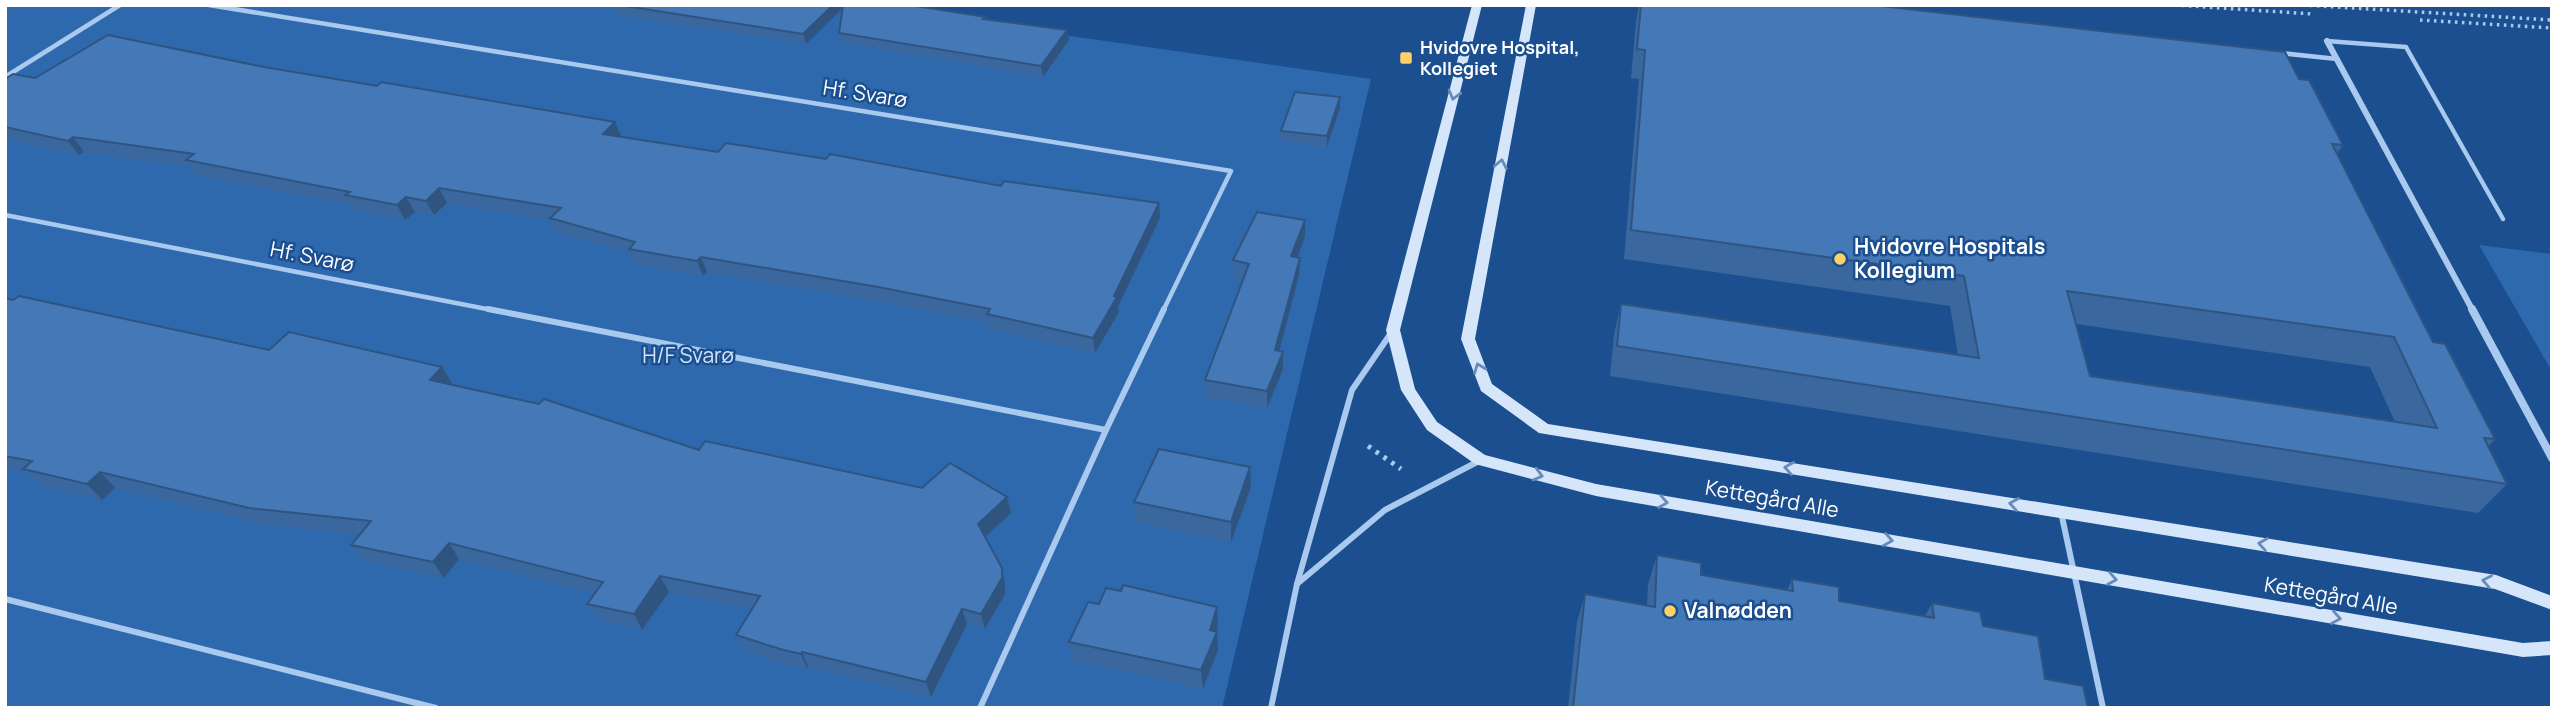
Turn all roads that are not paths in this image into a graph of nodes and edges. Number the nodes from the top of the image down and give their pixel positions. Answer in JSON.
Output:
{"nodes":[{"id":1,"x":120,"y":5,"type":"edge"},
{"id":2,"x":209,"y":5,"type":"edge"},
{"id":3,"x":1477,"y":5,"type":"edge"},
{"id":4,"x":1531,"y":5,"type":"edge"},
{"id":5,"x":2327,"y":41,"type":"joint"},
{"id":6,"x":2269,"y":52,"type":"edge"},
{"id":7,"x":2337,"y":59,"type":"junction"},
{"id":8,"x":5,"y":77,"type":"edge"},
{"id":9,"x":5,"y":215,"type":"edge"},
{"id":10,"x":2503,"y":219,"type":"dead end"},
{"id":11,"x":1393,"y":330,"type":"junction"},
{"id":12,"x":1106,"y":430,"type":"junction"},
{"id":13,"x":2552,"y":458,"type":"edge"},
{"id":14,"x":1480,"y":460,"type":"junction"},
{"id":15,"x":2061,"y":512,"type":"junction"},
{"id":16,"x":2074,"y":573,"type":"junction"},
{"id":17,"x":1297,"y":584,"type":"junction"},
{"id":18,"x":5,"y":599,"type":"edge"},
{"id":19,"x":2552,"y":603,"type":"edge"},
{"id":20,"x":2552,"y":648,"type":"edge"},
{"id":21,"x":436,"y":708,"type":"edge"},
{"id":22,"x":980,"y":708,"type":"edge"},
{"id":23,"x":1271,"y":708,"type":"edge"},
{"id":24,"x":2103,"y":708,"type":"edge"}],
"edges":[{"from":1,"to":8,"type":"lane"},
{"from":2,"to":12,"type":"lane","name":"Hf. Svarø"},
{"from":3,"to":11,"type":"street","name":"Kettegård Alle","one_way":true},
{"from":15,"to":4,"type":"street","name":"Kettegård Alle","one_way":true},
{"from":5,"to":7,"type":"street"},
{"from":5,"to":10,"type":"lane"},
{"from":6,"to":7,"type":"lane"},
{"from":7,"to":13,"type":"street"},
{"from":9,"to":12,"type":"lane","name":"Hf. Svarø"},
{"from":11,"to":14,"type":"street","name":"Kettegård Alle"},
{"from":11,"to":17,"type":"lane"},
{"from":12,"to":22,"type":"lane","name":"Hf. Svarø"},
{"from":14,"to":16,"type":"street","name":"Kettegård Alle","one_way":true},
{"from":14,"to":17,"type":"lane"},
{"from":15,"to":16,"type":"lane"},
{"from":19,"to":15,"type":"street","name":"Kettegård Alle","one_way":true},
{"from":16,"to":20,"type":"street","name":"Kettegård Alle","one_way":true},
{"from":16,"to":24,"type":"lane"},
{"from":17,"to":23,"type":"lane"},
{"from":18,"to":21,"type":"lane"}]}
